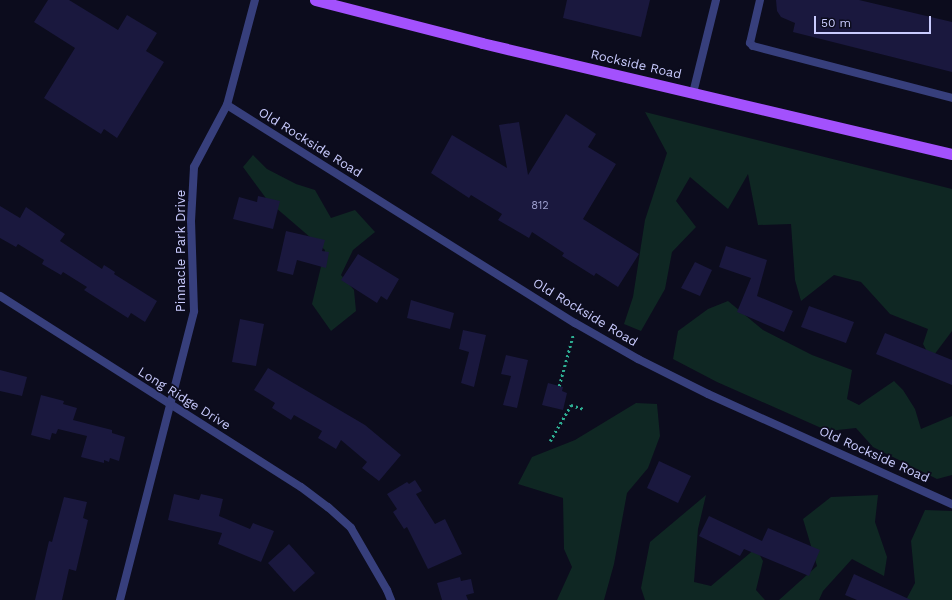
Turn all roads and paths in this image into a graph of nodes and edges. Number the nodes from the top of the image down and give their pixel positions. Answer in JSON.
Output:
{"nodes":[{"id":1,"x":255,"y":0,"type":"edge"},
{"id":2,"x":315,"y":0,"type":"edge"},
{"id":3,"x":716,"y":0,"type":"edge"},
{"id":4,"x":760,"y":0,"type":"edge"},
{"id":5,"x":693,"y":93,"type":"junction"},
{"id":6,"x":952,"y":98,"type":"edge"},
{"id":7,"x":227,"y":105,"type":"junction"},
{"id":8,"x":952,"y":154,"type":"edge"},
{"id":9,"x":0,"y":296,"type":"edge"},
{"id":10,"x":573,"y":335,"type":"dead end"},
{"id":11,"x":559,"y":386,"type":"dead end"},
{"id":12,"x":169,"y":404,"type":"junction"},
{"id":13,"x":584,"y":409,"type":"dead end"},
{"id":14,"x":550,"y":441,"type":"dead end"},
{"id":15,"x":952,"y":504,"type":"edge"},
{"id":16,"x":120,"y":600,"type":"edge"},
{"id":17,"x":391,"y":600,"type":"edge"}],
"edges":[{"from":1,"to":7,"type":"street","name":"Pinnacle Park Drive"},
{"from":2,"to":5,"type":"main road","name":"Rockside Road"},
{"from":3,"to":5,"type":"street"},
{"from":4,"to":6,"type":"street"},
{"from":5,"to":8,"type":"main road","name":"Rockside Road"},
{"from":7,"to":12,"type":"street","name":"Pinnacle Park Drive"},
{"from":7,"to":15,"type":"street","name":"Old Rockside Road"},
{"from":9,"to":12,"type":"street","name":"Long Ridge Drive"},
{"from":10,"to":11,"type":"path"},
{"from":12,"to":16,"type":"street","name":"Pinnacle Park Drive"},
{"from":12,"to":17,"type":"street","name":"Long Ridge Drive"},
{"from":13,"to":14,"type":"path"}]}
